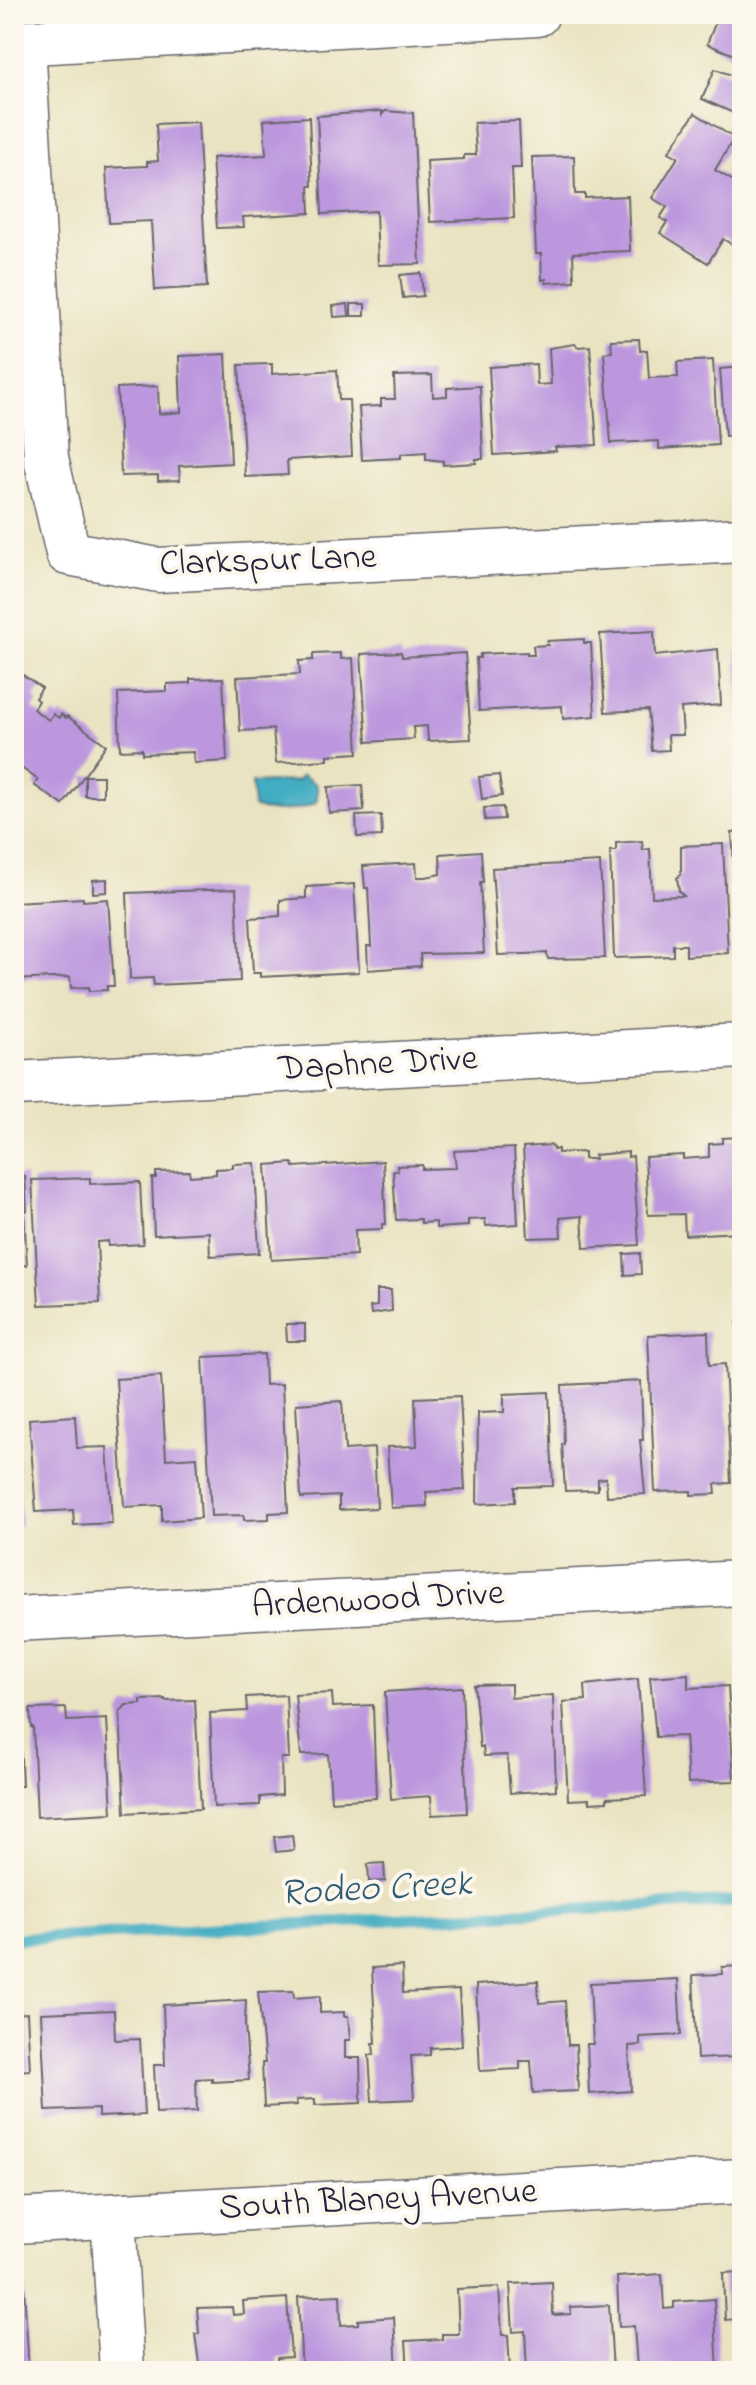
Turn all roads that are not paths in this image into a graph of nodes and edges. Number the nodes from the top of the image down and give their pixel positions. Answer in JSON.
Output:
{"nodes":[{"id":1,"x":537,"y":14,"type":"edge"},
{"id":2,"x":19,"y":42,"type":"edge"},
{"id":3,"x":742,"y":540,"type":"edge"},
{"id":4,"x":742,"y":1046,"type":"edge"},
{"id":5,"x":14,"y":1084,"type":"edge"},
{"id":6,"x":742,"y":1583,"type":"edge"},
{"id":7,"x":14,"y":1619,"type":"edge"},
{"id":8,"x":742,"y":2181,"type":"edge"},
{"id":9,"x":113,"y":2216,"type":"junction"},
{"id":10,"x":14,"y":2221,"type":"edge"},
{"id":11,"x":122,"y":2371,"type":"edge"}],
"edges":[{"from":1,"to":2,"type":"street"},
{"from":2,"to":3,"type":"street","name":"Clarkspur Lane"},
{"from":4,"to":5,"type":"street","name":"Daphne Drive"},
{"from":6,"to":7,"type":"street","name":"Ardenwood Drive"},
{"from":8,"to":9,"type":"street","name":"South Blaney Avenue"},
{"from":9,"to":10,"type":"street","name":"South Blaney Avenue"},
{"from":9,"to":11,"type":"street"}]}
